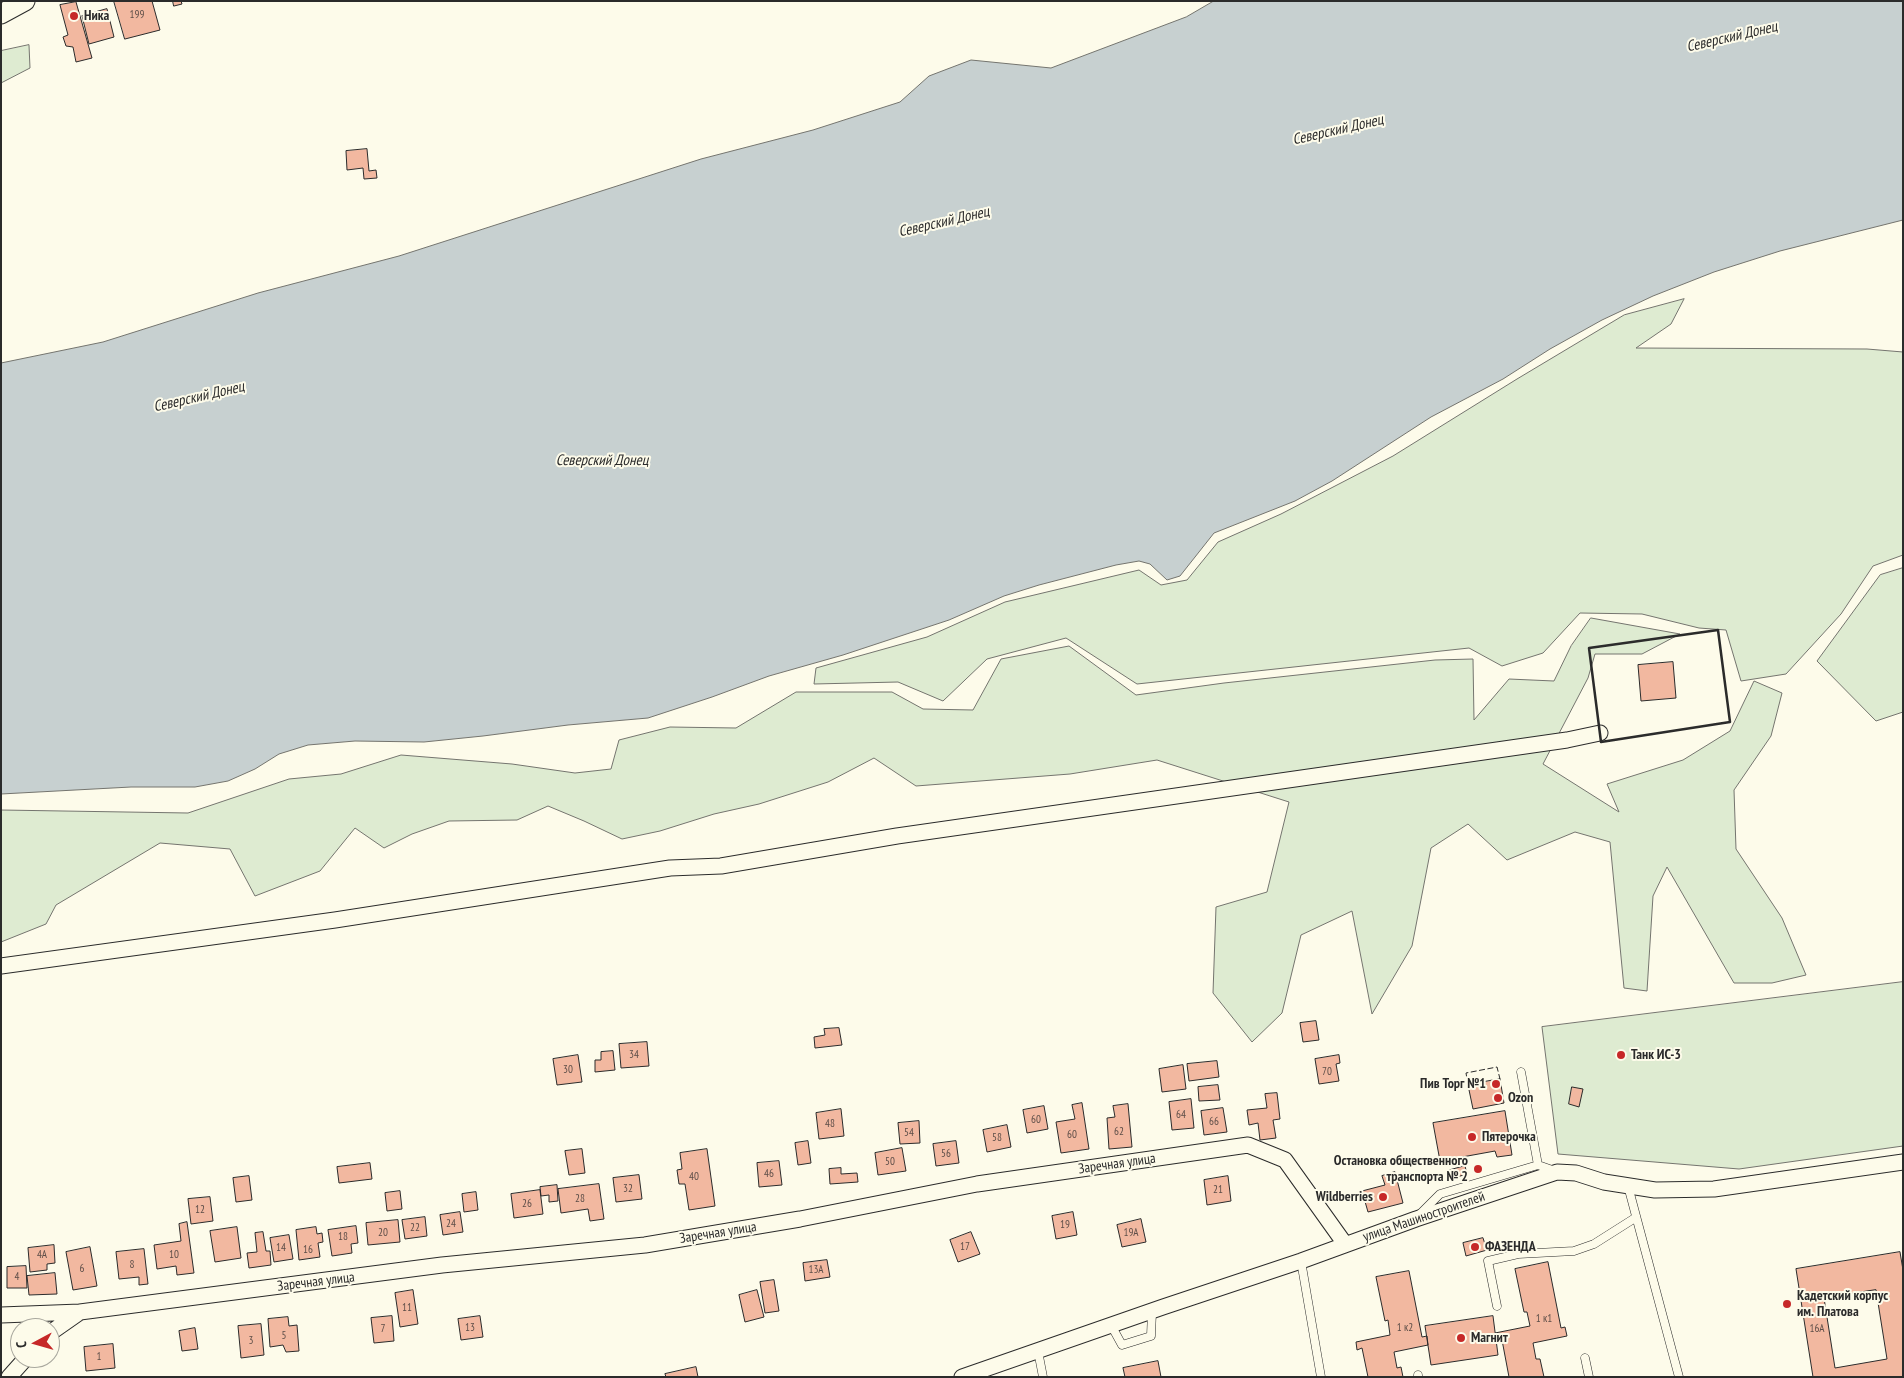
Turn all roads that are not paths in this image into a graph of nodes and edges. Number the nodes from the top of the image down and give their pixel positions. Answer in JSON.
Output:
{"nodes":[{"id":1,"x":25,"y":1,"type":"edge"},
{"id":2,"x":1,"y":14,"type":"edge"},
{"id":3,"x":1600,"y":733,"type":"dead end"},
{"id":4,"x":1,"y":966,"type":"edge"},
{"id":5,"x":1521,"y":1072,"type":"dead end"},
{"id":6,"x":1903,"y":1162,"type":"edge"},
{"id":7,"x":1538,"y":1164,"type":"junction"},
{"id":8,"x":1557,"y":1172,"type":"junction"},
{"id":9,"x":1628,"y":1186,"type":"junction"},
{"id":10,"x":1635,"y":1218,"type":"junction"},
{"id":11,"x":1416,"y":1219,"type":"junction"},
{"id":12,"x":1345,"y":1244,"type":"junction"},
{"id":13,"x":1301,"y":1261,"type":"junction"},
{"id":14,"x":1497,"y":1306,"type":"dead end"},
{"id":15,"x":1152,"y":1311,"type":"junction"},
{"id":16,"x":80,"y":1312,"type":"junction"},
{"id":17,"x":1,"y":1316,"type":"edge"},
{"id":18,"x":1111,"y":1325,"type":"junction"},
{"id":19,"x":60,"y":1327,"type":"edge"},
{"id":20,"x":1038,"y":1351,"type":"junction"},
{"id":21,"x":1585,"y":1358,"type":"dead end"},
{"id":22,"x":962,"y":1377,"type":"edge"},
{"id":23,"x":1043,"y":1377,"type":"edge"},
{"id":24,"x":1321,"y":1377,"type":"edge"},
{"id":25,"x":1589,"y":1377,"type":"edge"},
{"id":26,"x":1679,"y":1377,"type":"edge"}],
"edges":[{"from":1,"to":2,"type":"street"},
{"from":3,"to":4,"type":"street"},
{"from":5,"to":7,"type":"lane"},
{"from":6,"to":9,"type":"street","name":"улица Машиностроителей"},
{"from":7,"to":8,"type":"lane"},
{"from":7,"to":11,"type":"lane"},
{"from":8,"to":9,"type":"street","name":"улица Машиностроителей"},
{"from":8,"to":11,"type":"street","name":"улица Машиностроителей"},
{"from":9,"to":10,"type":"lane"},
{"from":10,"to":14,"type":"lane"},
{"from":10,"to":26,"type":"lane"},
{"from":11,"to":12,"type":"street","name":"улица Машиностроителей"},
{"from":12,"to":13,"type":"street","name":"улица Машиностроителей"},
{"from":12,"to":16,"type":"street","name":"Заречная улица"},
{"from":13,"to":15,"type":"street","name":"улица Машиностроителей"},
{"from":13,"to":24,"type":"lane"},
{"from":15,"to":18,"type":"street","name":"улица Машиностроителей"},
{"from":15,"to":18,"type":"lane"},
{"from":16,"to":17,"type":"street"},
{"from":16,"to":19,"type":"street","name":"Заречная улица"},
{"from":18,"to":20,"type":"street","name":"улица Машиностроителей"},
{"from":20,"to":22,"type":"street","name":"улица Машиностроителей"},
{"from":20,"to":23,"type":"lane"},
{"from":21,"to":25,"type":"lane"}]}
